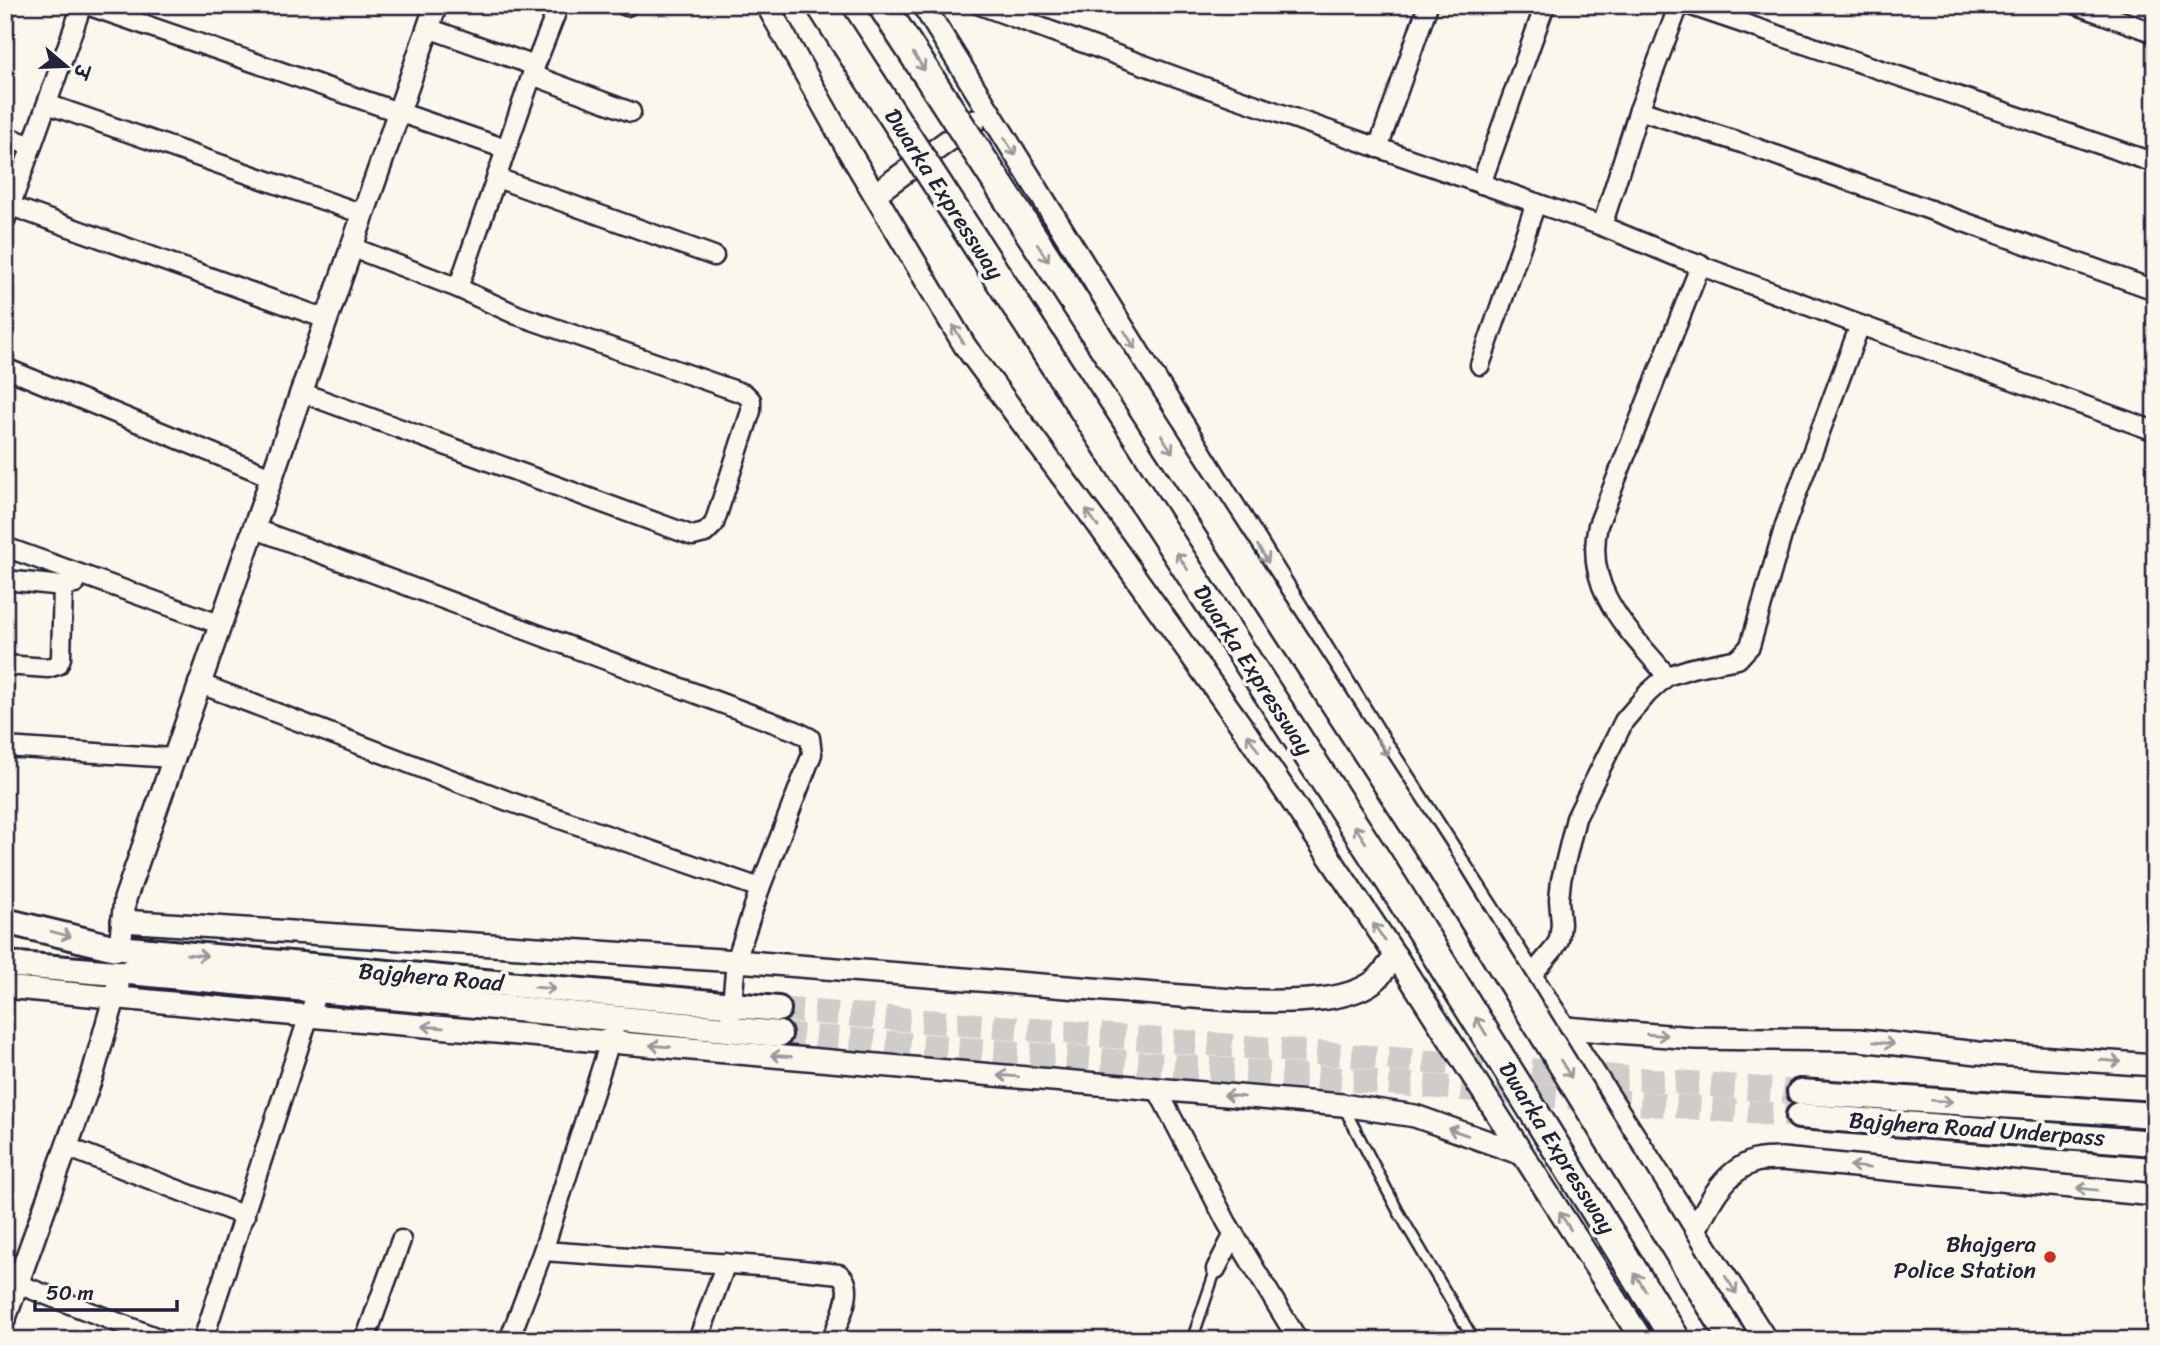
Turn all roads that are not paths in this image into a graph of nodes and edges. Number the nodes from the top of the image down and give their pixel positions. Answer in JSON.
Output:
{"nodes":[{"id":1,"x":85,"y":5,"type":"edge"},
{"id":2,"x":436,"y":5,"type":"edge"},
{"id":3,"x":559,"y":5,"type":"edge"},
{"id":4,"x":767,"y":5,"type":"edge"},
{"id":5,"x":821,"y":5,"type":"edge"},
{"id":6,"x":882,"y":5,"type":"edge"},
{"id":7,"x":923,"y":5,"type":"edge"},
{"id":8,"x":981,"y":5,"type":"edge"},
{"id":9,"x":1429,"y":5,"type":"edge"},
{"id":10,"x":1545,"y":5,"type":"edge"},
{"id":11,"x":1679,"y":5,"type":"edge"},
{"id":12,"x":1689,"y":5,"type":"edge"},
{"id":13,"x":2077,"y":5,"type":"edge"},
{"id":14,"x":428,"y":28,"type":"junction"},
{"id":15,"x":2155,"y":33,"type":"edge"},
{"id":16,"x":533,"y":71,"type":"junction"},
{"id":17,"x":47,"y":104,"type":"junction"},
{"id":18,"x":399,"y":110,"type":"junction"},
{"id":19,"x":1639,"y":110,"type":"junction"},
{"id":20,"x":988,"y":111,"type":"junction"},
{"id":21,"x":631,"y":113,"type":"dead end"},
{"id":22,"x":5,"y":136,"type":"edge"},
{"id":23,"x":32,"y":146,"type":"junction"},
{"id":24,"x":1378,"y":148,"type":"junction"},
{"id":25,"x":506,"y":149,"type":"junction"},
{"id":26,"x":2155,"y":163,"type":"edge"},
{"id":27,"x":496,"y":178,"type":"junction"},
{"id":28,"x":1481,"y":184,"type":"junction"},
{"id":29,"x":875,"y":194,"type":"junction"},
{"id":30,"x":1536,"y":203,"type":"junction"},
{"id":31,"x":8,"y":213,"type":"edge"},
{"id":32,"x":363,"y":214,"type":"junction"},
{"id":33,"x":1602,"y":226,"type":"junction"},
{"id":34,"x":351,"y":247,"type":"junction"},
{"id":35,"x":714,"y":256,"type":"dead end"},
{"id":36,"x":1701,"y":264,"type":"junction"},
{"id":37,"x":458,"y":288,"type":"junction"},
{"id":38,"x":2155,"y":290,"type":"edge"},
{"id":39,"x":326,"y":320,"type":"junction"},
{"id":40,"x":1860,"y":325,"type":"junction"},
{"id":41,"x":1480,"y":365,"type":"dead end"},
{"id":42,"x":5,"y":368,"type":"edge"},
{"id":43,"x":300,"y":393,"type":"junction"},
{"id":44,"x":2155,"y":431,"type":"edge"},
{"id":45,"x":271,"y":477,"type":"junction"},
{"id":46,"x":253,"y":528,"type":"junction"},
{"id":47,"x":5,"y":547,"type":"edge"},
{"id":48,"x":95,"y":579,"type":"junction"},
{"id":49,"x":5,"y":580,"type":"edge"},
{"id":50,"x":63,"y":586,"type":"junction"},
{"id":51,"x":219,"y":624,"type":"junction"},
{"id":52,"x":5,"y":665,"type":"edge"},
{"id":53,"x":1667,"y":676,"type":"junction"},
{"id":54,"x":198,"y":683,"type":"junction"},
{"id":55,"x":5,"y":747,"type":"edge"},
{"id":56,"x":173,"y":758,"type":"junction"},
{"id":57,"x":760,"y":888,"type":"junction"},
{"id":58,"x":5,"y":921,"type":"edge"},
{"id":59,"x":122,"y":921,"type":"junction"},
{"id":60,"x":1396,"y":957,"type":"junction"},
{"id":61,"x":736,"y":961,"type":"junction"},
{"id":62,"x":5,"y":964,"type":"edge"},
{"id":63,"x":121,"y":966,"type":"junction"},
{"id":64,"x":1531,"y":976,"type":"junction"},
{"id":65,"x":5,"y":987,"type":"edge"},
{"id":66,"x":317,"y":991,"type":"junction"},
{"id":67,"x":732,"y":1005,"type":"junction"},
{"id":68,"x":308,"y":1016,"type":"junction"},
{"id":69,"x":1565,"y":1028,"type":"junction"},
{"id":70,"x":613,"y":1030,"type":"junction"},
{"id":71,"x":730,"y":1030,"type":"junction"},
{"id":72,"x":2155,"y":1065,"type":"edge"},
{"id":73,"x":1157,"y":1089,"type":"junction"},
{"id":74,"x":1342,"y":1105,"type":"junction"},
{"id":75,"x":2155,"y":1115,"type":"edge"},
{"id":76,"x":2155,"y":1143,"type":"edge"},
{"id":77,"x":67,"y":1147,"type":"junction"},
{"id":78,"x":1522,"y":1154,"type":"junction"},
{"id":79,"x":2155,"y":1195,"type":"edge"},
{"id":80,"x":245,"y":1216,"type":"junction"},
{"id":81,"x":1695,"y":1230,"type":"junction"},
{"id":82,"x":1234,"y":1234,"type":"junction"},
{"id":83,"x":401,"y":1240,"type":"dead end"},
{"id":84,"x":543,"y":1251,"type":"junction"},
{"id":85,"x":726,"y":1263,"type":"junction"},
{"id":86,"x":1216,"y":1269,"type":"joint"},
{"id":87,"x":11,"y":1281,"type":"edge"},
{"id":88,"x":5,"y":1318,"type":"edge"},
{"id":89,"x":163,"y":1340,"type":"edge"},
{"id":90,"x":203,"y":1340,"type":"edge"},
{"id":91,"x":365,"y":1340,"type":"edge"},
{"id":92,"x":509,"y":1340,"type":"edge"},
{"id":93,"x":698,"y":1340,"type":"edge"},
{"id":94,"x":831,"y":1340,"type":"edge"},
{"id":95,"x":1192,"y":1340,"type":"edge"},
{"id":96,"x":1298,"y":1340,"type":"edge"},
{"id":97,"x":1474,"y":1340,"type":"edge"},
{"id":98,"x":1642,"y":1340,"type":"edge"},
{"id":99,"x":1676,"y":1340,"type":"edge"},
{"id":100,"x":1733,"y":1340,"type":"edge"},
{"id":101,"x":1766,"y":1340,"type":"edge"}],
"edges":[{"from":1,"to":17,"type":"street"},
{"from":1,"to":18,"type":"street"},
{"from":2,"to":14,"type":"street"},
{"from":3,"to":16,"type":"street"},
{"from":4,"to":29,"type":"street"},
{"from":99,"to":5,"type":"highway","name":"Dwarka Expressway","one_way":true,"bridge":true},
{"from":6,"to":100,"type":"highway","one_way":true,"bridge":true},
{"from":7,"to":20,"type":"street"},
{"from":8,"to":24,"type":"street"},
{"from":9,"to":24,"type":"street"},
{"from":10,"to":28,"type":"street"},
{"from":11,"to":19,"type":"street"},
{"from":12,"to":26,"type":"street"},
{"from":13,"to":15,"type":"street"},
{"from":14,"to":16,"type":"street"},
{"from":14,"to":18,"type":"street"},
{"from":16,"to":21,"type":"street"},
{"from":16,"to":25,"type":"street"},
{"from":17,"to":23,"type":"street"},
{"from":17,"to":32,"type":"street"},
{"from":18,"to":25,"type":"street"},
{"from":18,"to":32,"type":"street"},
{"from":19,"to":33,"type":"street"},
{"from":19,"to":38,"type":"street"},
{"from":20,"to":29,"type":"street"},
{"from":20,"to":64,"type":"street","one_way":true},
{"from":22,"to":23,"type":"street"},
{"from":23,"to":31,"type":"street"},
{"from":24,"to":28,"type":"street"},
{"from":25,"to":27,"type":"street"},
{"from":27,"to":35,"type":"street"},
{"from":27,"to":37,"type":"street"},
{"from":28,"to":30,"type":"street"},
{"from":60,"to":29,"type":"street","one_way":true},
{"from":30,"to":33,"type":"street"},
{"from":30,"to":41,"type":"street"},
{"from":31,"to":39,"type":"street"},
{"from":32,"to":34,"type":"street"},
{"from":33,"to":36,"type":"street"},
{"from":34,"to":37,"type":"street"},
{"from":34,"to":39,"type":"street"},
{"from":36,"to":40,"type":"street"},
{"from":36,"to":53,"type":"street"},
{"from":37,"to":43,"type":"street"},
{"from":39,"to":43,"type":"street"},
{"from":40,"to":44,"type":"street"},
{"from":40,"to":53,"type":"street"},
{"from":42,"to":45,"type":"street"},
{"from":43,"to":45,"type":"street"},
{"from":45,"to":46,"type":"street"},
{"from":46,"to":51,"type":"street"},
{"from":46,"to":57,"type":"street"},
{"from":47,"to":48,"type":"street"},
{"from":48,"to":50,"type":"street"},
{"from":48,"to":51,"type":"street"},
{"from":49,"to":50,"type":"street"},
{"from":50,"to":52,"type":"street"},
{"from":51,"to":54,"type":"street"},
{"from":53,"to":64,"type":"street"},
{"from":54,"to":56,"type":"street"},
{"from":54,"to":57,"type":"street"},
{"from":55,"to":56,"type":"street"},
{"from":56,"to":59,"type":"street"},
{"from":57,"to":61,"type":"street"},
{"from":58,"to":63,"type":"main road","name":"Bajghera Road","one_way":true},
{"from":59,"to":61,"type":"street"},
{"from":59,"to":63,"type":"street"},
{"from":60,"to":61,"type":"street"},
{"from":60,"to":78,"type":"street"},
{"from":61,"to":67,"type":"street"},
{"from":62,"to":63,"type":"main road","name":"Bajghera Road"},
{"from":63,"to":65,"type":"street"},
{"from":63,"to":66,"type":"main road","name":"Bajghera Road"},
{"from":63,"to":67,"type":"main road","name":"Bajghera Road","one_way":true},
{"from":63,"to":68,"type":"street"},
{"from":63,"to":77,"type":"street"},
{"from":64,"to":69,"type":"street"},
{"from":66,"to":68,"type":"street"},
{"from":66,"to":70,"type":"main road","name":"Bajghera Road"},
{"from":67,"to":71,"type":"street"},
{"from":67,"to":71,"type":"main road"},
{"from":70,"to":68,"type":"street","one_way":true},
{"from":68,"to":80,"type":"street"},
{"from":69,"to":72,"type":"street","one_way":true},
{"from":69,"to":81,"type":"street"},
{"from":70,"to":71,"type":"main road","name":"Bajghera Road"},
{"from":73,"to":70,"type":"street","one_way":true},
{"from":70,"to":84,"type":"street"},
{"from":74,"to":73,"type":"street","one_way":true},
{"from":73,"to":82,"type":"street"},
{"from":78,"to":74,"type":"street","one_way":true},
{"from":74,"to":97,"type":"lane"},
{"from":76,"to":75,"type":"main road","name":"Bajghera Road Underpass","one_way":true},
{"from":77,"to":80,"type":"street"},
{"from":77,"to":87,"type":"street"},
{"from":98,"to":78,"type":"street","one_way":true},
{"from":79,"to":81,"type":"street","one_way":true},
{"from":80,"to":90,"type":"street"},
{"from":81,"to":101,"type":"street","one_way":true},
{"from":82,"to":86,"type":"street"},
{"from":82,"to":96,"type":"street"},
{"from":83,"to":91,"type":"street"},
{"from":84,"to":85,"type":"street"},
{"from":84,"to":92,"type":"street"},
{"from":85,"to":93,"type":"street"},
{"from":85,"to":94,"type":"street"},
{"from":86,"to":95,"type":"lane"},
{"from":87,"to":88,"type":"street"},
{"from":87,"to":89,"type":"street"}]}
